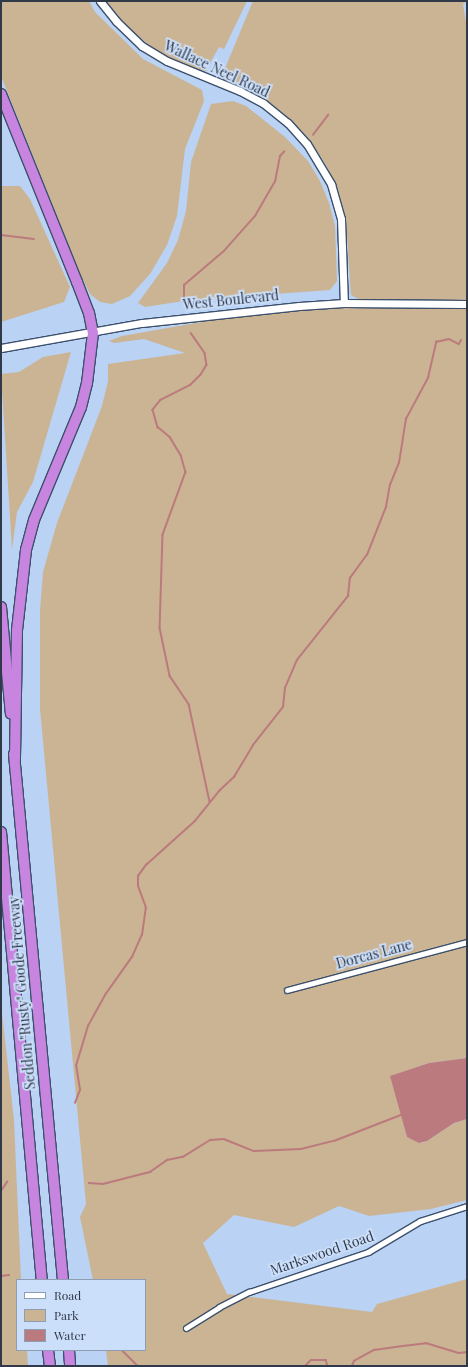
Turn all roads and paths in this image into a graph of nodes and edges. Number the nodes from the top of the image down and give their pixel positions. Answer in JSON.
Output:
{"nodes":[{"id":1,"x":100,"y":1,"type":"edge"},
{"id":2,"x":1,"y":94,"type":"edge"},
{"id":3,"x":344,"y":303,"type":"junction"},
{"id":4,"x":467,"y":304,"type":"edge"},
{"id":5,"x":93,"y":333,"type":"junction"},
{"id":6,"x":1,"y":348,"type":"edge"},
{"id":7,"x":1,"y":607,"type":"edge"},
{"id":8,"x":15,"y":759,"type":"junction"},
{"id":9,"x":1,"y":837,"type":"edge"},
{"id":10,"x":467,"y":942,"type":"edge"},
{"id":11,"x":287,"y":990,"type":"dead end"},
{"id":12,"x":467,"y":1206,"type":"edge"},
{"id":13,"x":42,"y":1279,"type":"edge"},
{"id":14,"x":63,"y":1279,"type":"edge"},
{"id":15,"x":186,"y":1328,"type":"dead end"},
{"id":16,"x":48,"y":1351,"type":"edge"},
{"id":17,"x":69,"y":1351,"type":"edge"},
{"id":18,"x":50,"y":1366,"type":"edge"},
{"id":19,"x":70,"y":1366,"type":"edge"}],
"edges":[{"from":1,"to":3,"type":"street","name":"Wallace Neel Road"},
{"from":2,"to":5,"type":"highway"},
{"from":3,"to":4,"type":"street","name":"West Boulevard"},
{"from":3,"to":5,"type":"street","name":"West Boulevard"},
{"from":5,"to":6,"type":"street","name":"West Boulevard"},
{"from":5,"to":8,"type":"highway"},
{"from":7,"to":8,"type":"highway","name":"Seddon \"Rusty\" Goode Freeway"},
{"from":8,"to":14,"type":"highway","name":"Seddon \"Rusty\" Goode Freeway"},
{"from":9,"to":13,"type":"highway","name":"Seddon \"Rusty\" Goode Freeway"},
{"from":10,"to":11,"type":"street","name":"Dorcas Lane"},
{"from":12,"to":15,"type":"street","name":"Markswood Road"},
{"from":16,"to":18,"type":"highway"},
{"from":17,"to":19,"type":"highway"}]}
